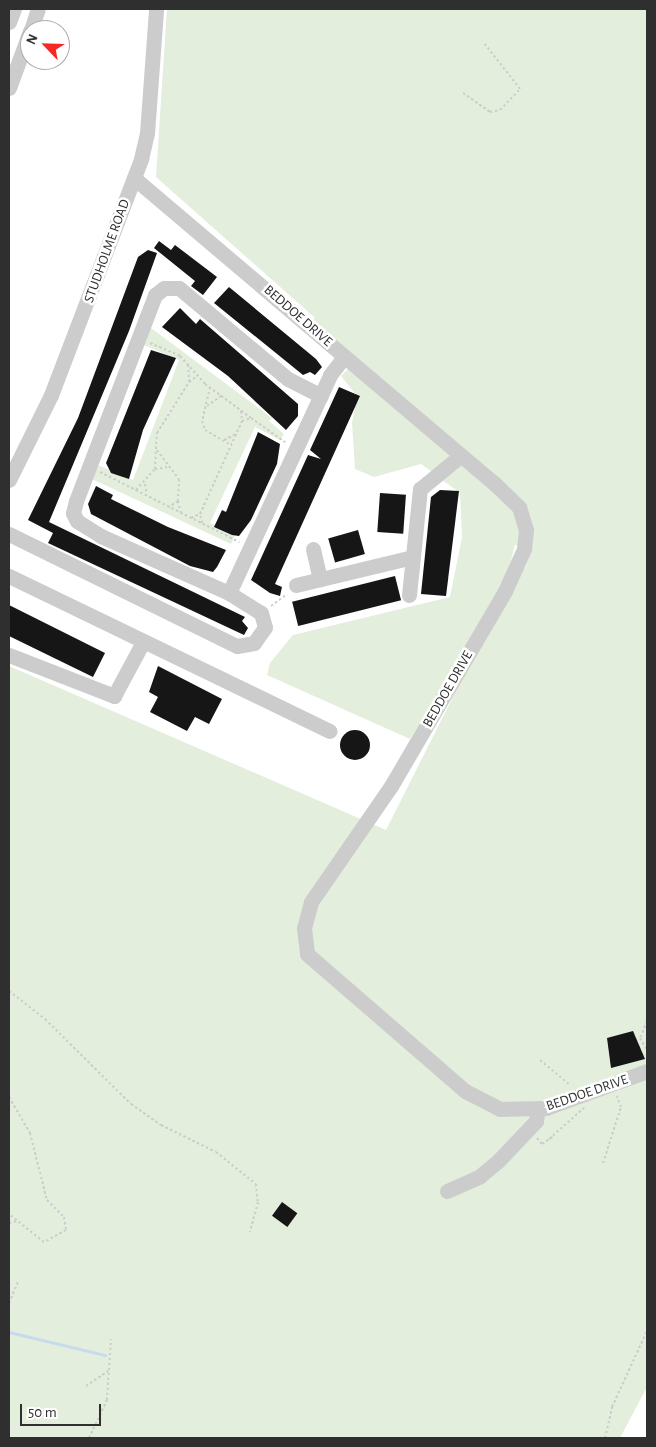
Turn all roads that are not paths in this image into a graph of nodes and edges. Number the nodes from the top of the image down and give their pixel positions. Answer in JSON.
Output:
{"nodes":[{"id":1,"x":14,"y":9,"type":"edge"},
{"id":2,"x":156,"y":9,"type":"edge"},
{"id":3,"x":9,"y":22,"type":"edge"},
{"id":4,"x":20,"y":58,"type":"edge"},
{"id":5,"x":9,"y":88,"type":"edge"},
{"id":6,"x":134,"y":178,"type":"junction"},
{"id":7,"x":344,"y":357,"type":"junction"},
{"id":8,"x":321,"y":396,"type":"junction"},
{"id":9,"x":460,"y":456,"type":"junction"},
{"id":10,"x":9,"y":480,"type":"edge"},
{"id":11,"x":9,"y":534,"type":"edge"},
{"id":12,"x":314,"y":549,"type":"dead end"},
{"id":13,"x":413,"y":558,"type":"junction"},
{"id":14,"x":9,"y":576,"type":"edge"},
{"id":15,"x":320,"y":579,"type":"junction"},
{"id":16,"x":296,"y":585,"type":"road end"},
{"id":17,"x":229,"y":593,"type":"junction"},
{"id":18,"x":409,"y":595,"type":"dead end"},
{"id":19,"x":143,"y":642,"type":"junction"},
{"id":20,"x":9,"y":655,"type":"edge"},
{"id":21,"x":329,"y":731,"type":"dead end"},
{"id":22,"x":647,"y":1071,"type":"edge"},
{"id":23,"x":538,"y":1109,"type":"junction"},
{"id":24,"x":447,"y":1191,"type":"dead end"}],
"edges":[{"from":1,"to":3,"type":"street"},
{"from":2,"to":6,"type":"street","name":"STUDHOLME ROAD"},
{"from":4,"to":5,"type":"street"},
{"from":6,"to":7,"type":"street","name":"BEDDOE DRIVE"},
{"from":6,"to":10,"type":"street","name":"STUDHOLME ROAD"},
{"from":7,"to":8,"type":"street"},
{"from":7,"to":9,"type":"street","name":"BEDDOE DRIVE"},
{"from":8,"to":17,"type":"street"},
{"from":8,"to":17,"type":"street"},
{"from":9,"to":13,"type":"street"},
{"from":9,"to":23,"type":"street","name":"BEDDOE DRIVE"},
{"from":11,"to":17,"type":"street"},
{"from":12,"to":15,"type":"street"},
{"from":13,"to":15,"type":"street"},
{"from":13,"to":18,"type":"street"},
{"from":14,"to":19,"type":"street"},
{"from":15,"to":16,"type":"street"},
{"from":19,"to":20,"type":"street"},
{"from":19,"to":21,"type":"street"},
{"from":22,"to":23,"type":"street","name":"BEDDOE DRIVE"},
{"from":23,"to":24,"type":"street"}]}
